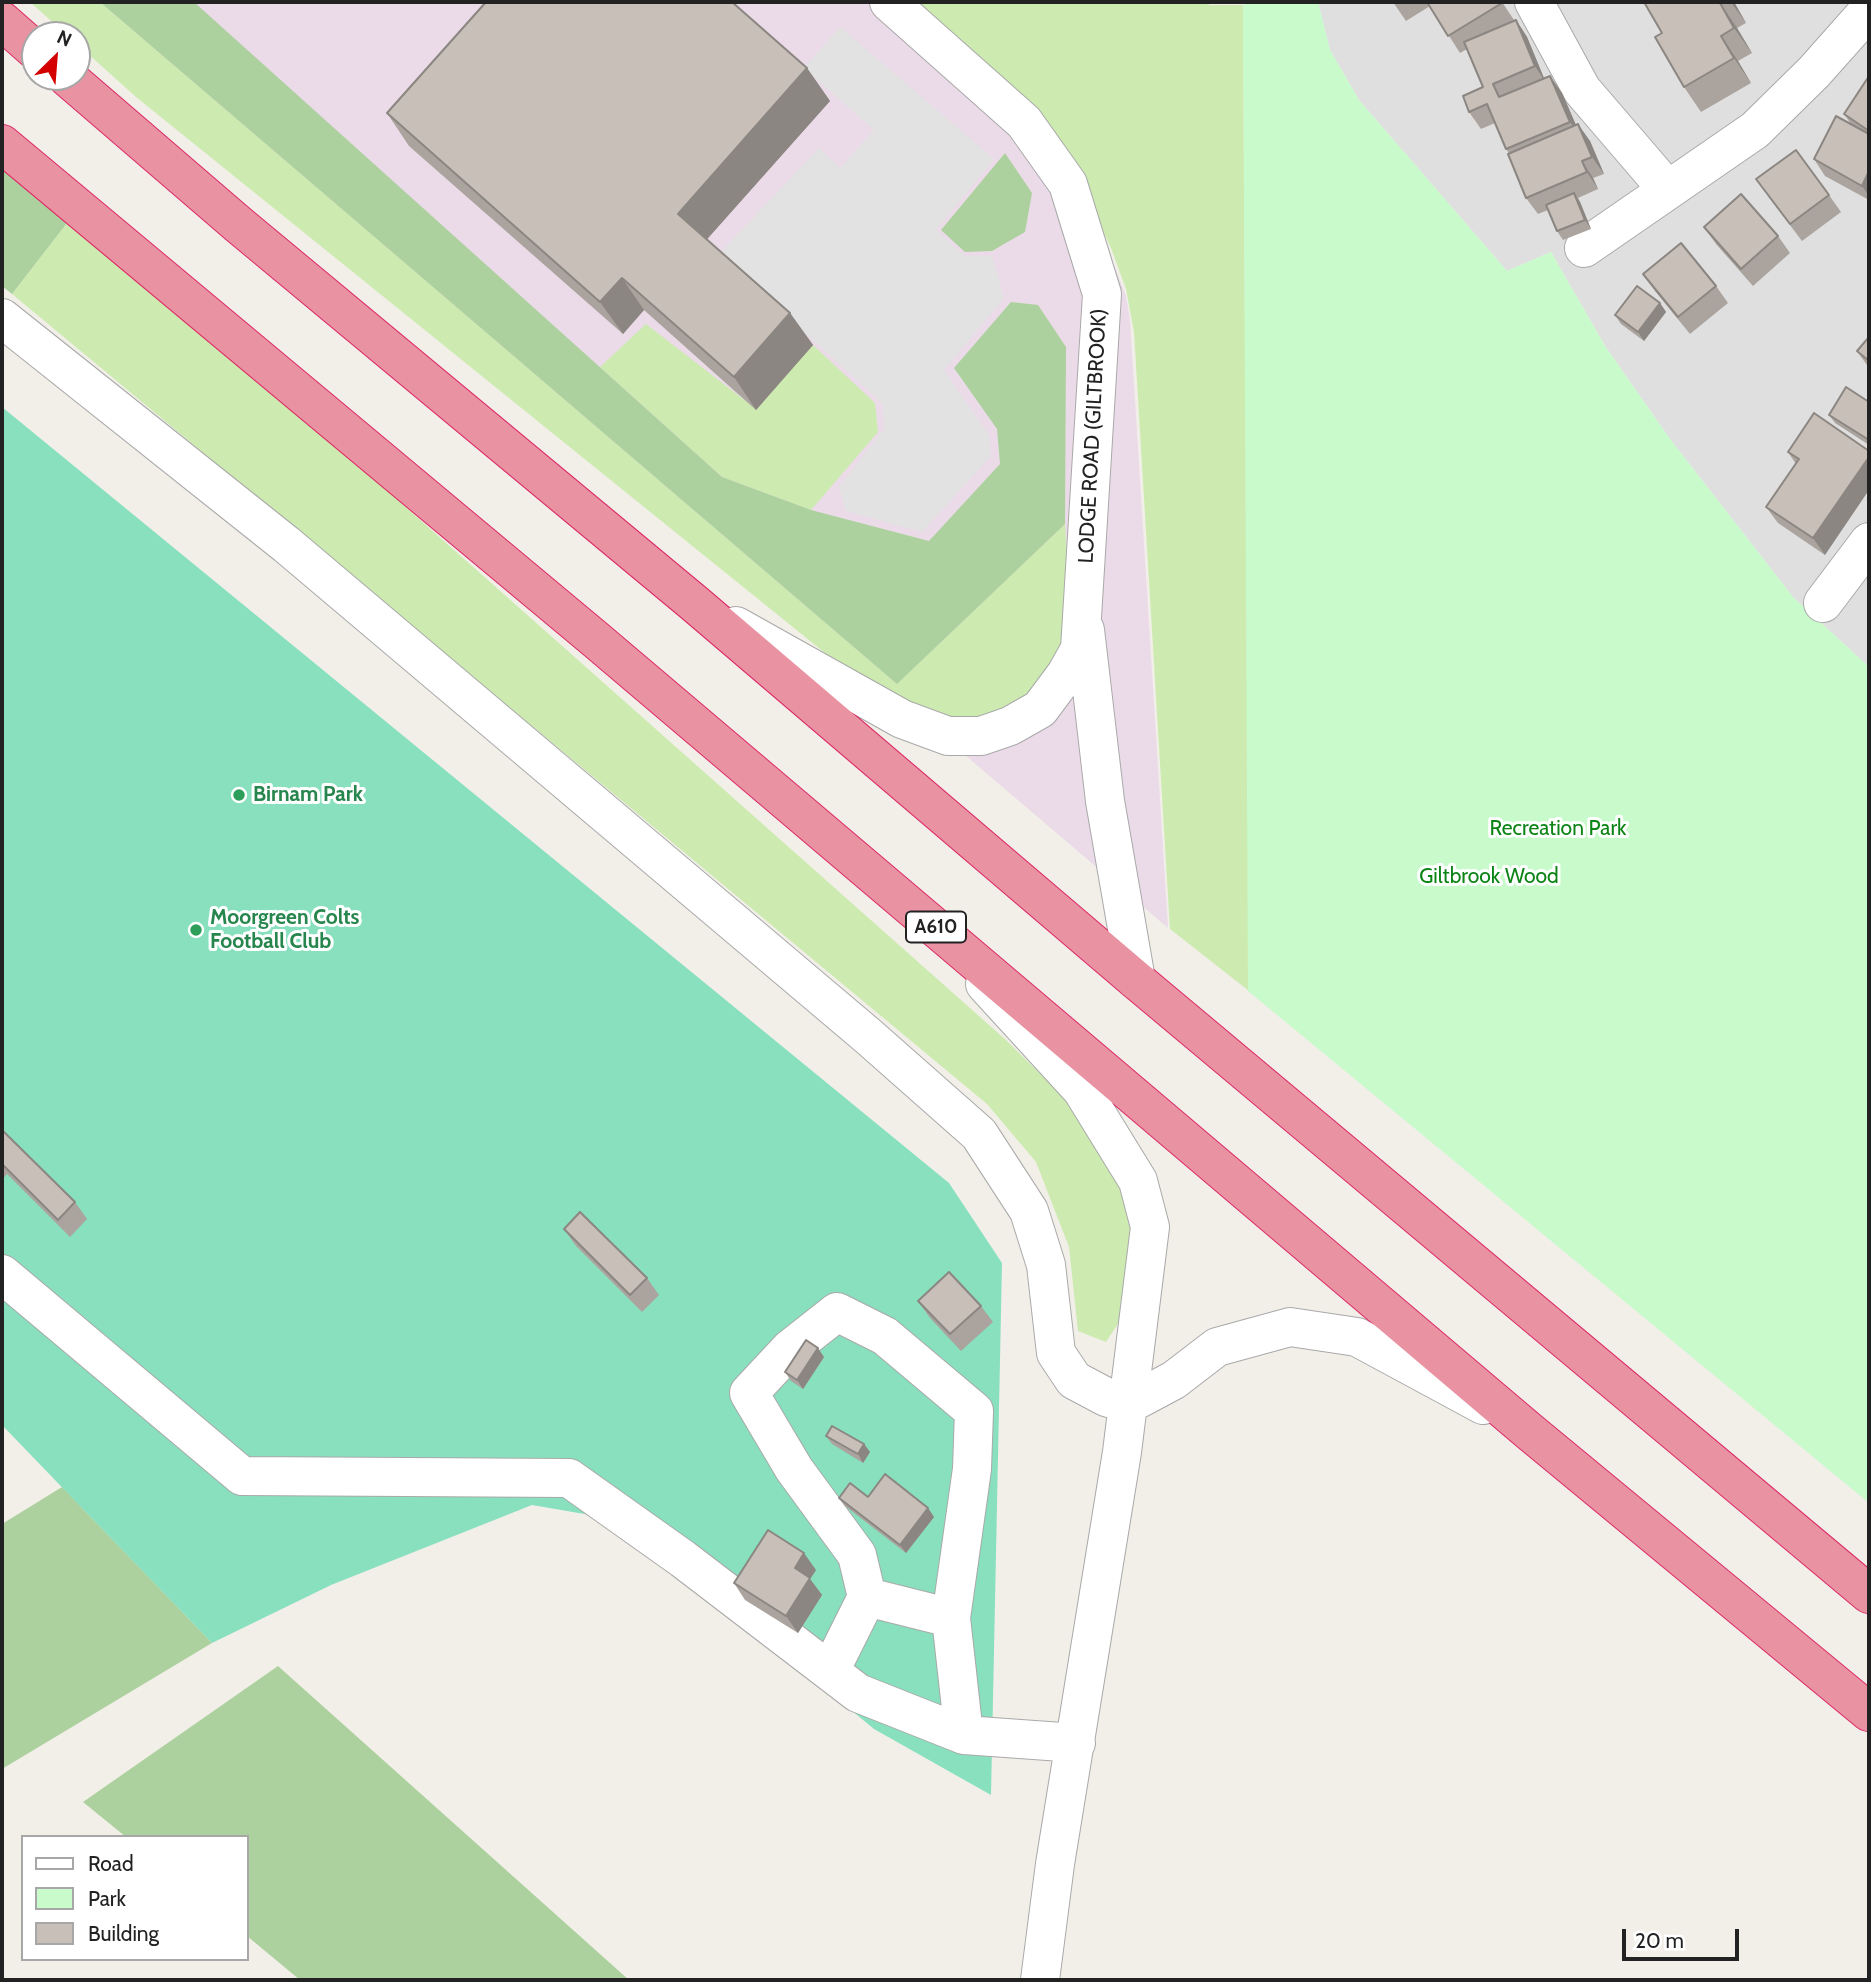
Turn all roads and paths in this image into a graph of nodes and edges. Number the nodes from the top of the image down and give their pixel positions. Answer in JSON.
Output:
{"nodes":[{"id":1,"x":889,"y":2,"type":"edge"},
{"id":2,"x":1534,"y":2,"type":"edge"},
{"id":3,"x":1869,"y":10,"type":"edge"},
{"id":4,"x":2,"y":21,"type":"edge"},
{"id":5,"x":21,"y":38,"type":"edge"},
{"id":6,"x":83,"y":91,"type":"edge"},
{"id":7,"x":2,"y":144,"type":"edge"},
{"id":8,"x":1667,"y":189,"type":"junction"},
{"id":9,"x":1584,"y":248,"type":"dead end"},
{"id":10,"x":2,"y":318,"type":"edge"},
{"id":11,"x":1869,"y":542,"type":"edge"},
{"id":12,"x":694,"y":603,"type":"junction"},
{"id":13,"x":1823,"y":603,"type":"dead end"},
{"id":14,"x":1083,"y":614,"type":"junction"},
{"id":15,"x":935,"y":926,"type":"junction"},
{"id":16,"x":1136,"y":980,"type":"junction"},
{"id":17,"x":2,"y":1274,"type":"edge"},
{"id":18,"x":1129,"y":1404,"type":"junction"},
{"id":19,"x":1530,"y":1432,"type":"junction"},
{"id":20,"x":1869,"y":1594,"type":"edge"},
{"id":21,"x":867,"y":1597,"type":"junction"},
{"id":22,"x":951,"y":1618,"type":"junction"},
{"id":23,"x":830,"y":1671,"type":"junction"},
{"id":24,"x":1869,"y":1712,"type":"edge"},
{"id":25,"x":964,"y":1735,"type":"junction"},
{"id":26,"x":1076,"y":1743,"type":"junction"},
{"id":27,"x":1040,"y":1980,"type":"edge"}],
"edges":[{"from":1,"to":14,"type":"street","name":"LODGE ROAD (GILTBROOK)"},
{"from":2,"to":8,"type":"street"},
{"from":3,"to":8,"type":"street"},
{"from":4,"to":5,"type":"highway"},
{"from":6,"to":12,"type":"highway"},
{"from":7,"to":15,"type":"highway","number":"A610"},
{"from":8,"to":9,"type":"street"},
{"from":10,"to":18,"type":"street"},
{"from":11,"to":13,"type":"street"},
{"from":12,"to":14,"type":"street"},
{"from":12,"to":16,"type":"highway"},
{"from":14,"to":16,"type":"street"},
{"from":15,"to":18,"type":"street"},
{"from":15,"to":19,"type":"highway","number":"A610"},
{"from":16,"to":20,"type":"highway"},
{"from":17,"to":23,"type":"street"},
{"from":18,"to":19,"type":"street"},
{"from":18,"to":26,"type":"street"},
{"from":19,"to":24,"type":"highway","number":"A610"},
{"from":21,"to":22,"type":"street"},
{"from":21,"to":22,"type":"street"},
{"from":21,"to":23,"type":"street"},
{"from":22,"to":25,"type":"street"},
{"from":23,"to":25,"type":"street"},
{"from":25,"to":26,"type":"street"},
{"from":26,"to":27,"type":"street"}]}
